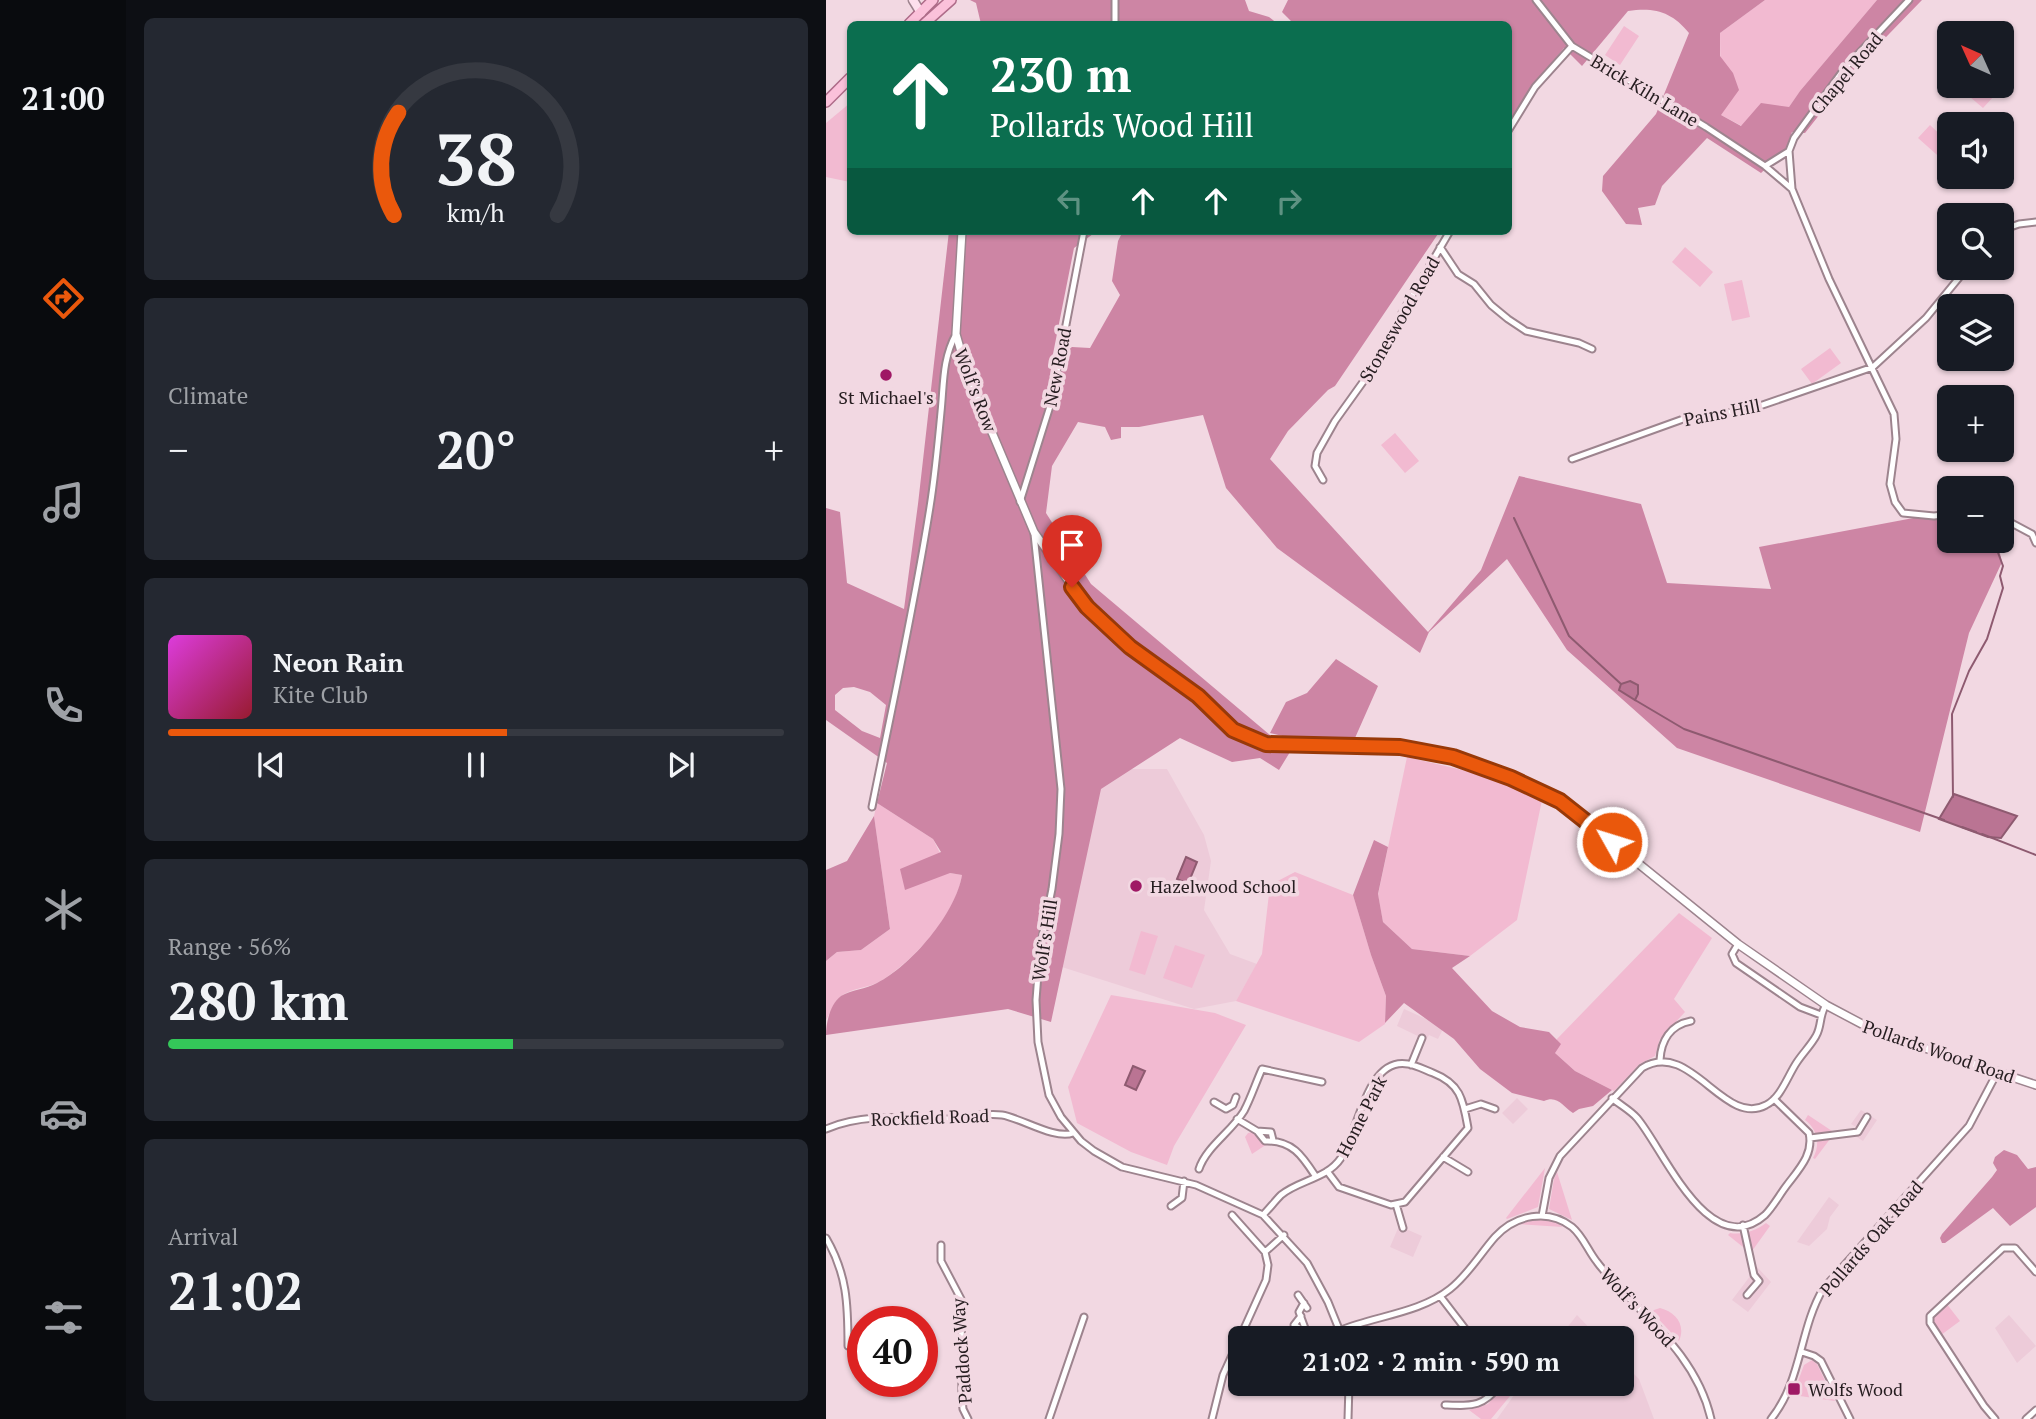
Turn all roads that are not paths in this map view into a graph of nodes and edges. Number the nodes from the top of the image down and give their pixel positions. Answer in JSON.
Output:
{"nodes":[{"id":1,"x":913,"y":0,"type":"edge"},
{"id":2,"x":951,"y":0,"type":"edge"},
{"id":3,"x":1115,"y":0,"type":"edge"},
{"id":4,"x":1536,"y":0,"type":"edge"},
{"id":5,"x":1909,"y":0,"type":"edge"},
{"id":6,"x":929,"y":2,"type":"edge"},
{"id":7,"x":921,"y":13,"type":"junction"},
{"id":8,"x":912,"y":21,"type":"edge"},
{"id":9,"x":925,"y":21,"type":"edge"},
{"id":10,"x":926,"y":21,"type":"edge"},
{"id":11,"x":928,"y":21,"type":"edge"},
{"id":12,"x":1115,"y":21,"type":"edge"},
{"id":13,"x":1572,"y":46,"type":"junction"},
{"id":14,"x":847,"y":81,"type":"edge"},
{"id":15,"x":847,"y":88,"type":"edge"},
{"id":16,"x":826,"y":104,"type":"edge"},
{"id":17,"x":1512,"y":124,"type":"edge"},
{"id":18,"x":1789,"y":151,"type":"junction"},
{"id":19,"x":1765,"y":166,"type":"junction"},
{"id":20,"x":1792,"y":189,"type":"junction"},
{"id":21,"x":2036,"y":222,"type":"edge"},
{"id":22,"x":2014,"y":226,"type":"edge"},
{"id":23,"x":962,"y":235,"type":"edge"},
{"id":24,"x":1083,"y":235,"type":"edge"},
{"id":25,"x":1448,"y":235,"type":"edge"},
{"id":26,"x":1440,"y":247,"type":"junction"},
{"id":27,"x":1957,"y":280,"type":"edge"},
{"id":28,"x":956,"y":334,"type":"junction"},
{"id":29,"x":1592,"y":348,"type":"dead end"},
{"id":30,"x":1873,"y":367,"type":"junction"},
{"id":31,"x":1572,"y":459,"type":"dead end"},
{"id":32,"x":1323,"y":480,"type":"dead end"},
{"id":33,"x":1020,"y":502,"type":"junction"},
{"id":34,"x":1937,"y":514,"type":"edge"},
{"id":35,"x":2014,"y":524,"type":"edge"},
{"id":36,"x":1034,"y":532,"type":"junction"},
{"id":37,"x":2036,"y":543,"type":"edge"},
{"id":38,"x":872,"y":807,"type":"dead end"},
{"id":39,"x":1738,"y":944,"type":"junction"},
{"id":40,"x":1826,"y":1005,"type":"junction"},
{"id":41,"x":1821,"y":1015,"type":"junction"},
{"id":42,"x":1691,"y":1021,"type":"dead end"},
{"id":43,"x":1422,"y":1038,"type":"dead end"},
{"id":44,"x":1660,"y":1060,"type":"junction"},
{"id":45,"x":1411,"y":1065,"type":"junction"},
{"id":46,"x":1998,"y":1071,"type":"junction"},
{"id":47,"x":1322,"y":1083,"type":"dead end"},
{"id":48,"x":2035,"y":1084,"type":"edge"},
{"id":49,"x":1236,"y":1097,"type":"dead end"},
{"id":50,"x":1612,"y":1098,"type":"junction"},
{"id":51,"x":1774,"y":1100,"type":"junction"},
{"id":52,"x":1214,"y":1102,"type":"dead end"},
{"id":53,"x":1233,"y":1105,"type":"junction"},
{"id":54,"x":1495,"y":1108,"type":"dead end"},
{"id":55,"x":1465,"y":1109,"type":"junction"},
{"id":56,"x":1243,"y":1111,"type":"junction"},
{"id":57,"x":1867,"y":1117,"type":"dead end"},
{"id":58,"x":1237,"y":1119,"type":"junction"},
{"id":59,"x":826,"y":1129,"type":"edge"},
{"id":60,"x":1073,"y":1133,"type":"junction"},
{"id":61,"x":1810,"y":1138,"type":"junction"},
{"id":62,"x":1443,"y":1157,"type":"junction"},
{"id":63,"x":1199,"y":1169,"type":"dead end"},
{"id":64,"x":1327,"y":1171,"type":"junction"},
{"id":65,"x":1468,"y":1172,"type":"dead end"},
{"id":66,"x":1316,"y":1177,"type":"junction"},
{"id":67,"x":1184,"y":1181,"type":"junction"},
{"id":68,"x":1396,"y":1204,"type":"junction"},
{"id":69,"x":1171,"y":1206,"type":"dead end"},
{"id":70,"x":1233,"y":1215,"type":"dead end"},
{"id":71,"x":1263,"y":1215,"type":"junction"},
{"id":72,"x":1542,"y":1216,"type":"junction"},
{"id":73,"x":1743,"y":1225,"type":"junction"},
{"id":74,"x":1403,"y":1228,"type":"dead end"},
{"id":75,"x":1284,"y":1235,"type":"junction"},
{"id":76,"x":826,"y":1238,"type":"edge"},
{"id":77,"x":941,"y":1245,"type":"dead end"},
{"id":78,"x":1265,"y":1252,"type":"junction"},
{"id":79,"x":2036,"y":1272,"type":"edge"},
{"id":80,"x":1298,"y":1294,"type":"dead end"},
{"id":81,"x":1747,"y":1295,"type":"dead end"},
{"id":82,"x":1440,"y":1296,"type":"junction"},
{"id":83,"x":847,"y":1312,"type":"edge"},
{"id":84,"x":1084,"y":1317,"type":"dead end"},
{"id":85,"x":1304,"y":1326,"type":"edge"},
{"id":86,"x":1339,"y":1326,"type":"edge"},
{"id":87,"x":1353,"y":1326,"type":"edge"},
{"id":88,"x":1463,"y":1326,"type":"edge"},
{"id":89,"x":1802,"y":1352,"type":"junction"},
{"id":90,"x":1349,"y":1396,"type":"edge"},
{"id":91,"x":1490,"y":1396,"type":"edge"},
{"id":92,"x":1445,"y":1405,"type":"dead end"},
{"id":93,"x":2036,"y":1410,"type":"edge"},
{"id":94,"x":968,"y":1419,"type":"edge"},
{"id":95,"x":1049,"y":1419,"type":"edge"},
{"id":96,"x":1212,"y":1419,"type":"edge"},
{"id":97,"x":1348,"y":1419,"type":"edge"},
{"id":98,"x":1711,"y":1419,"type":"edge"},
{"id":99,"x":1771,"y":1419,"type":"edge"},
{"id":100,"x":1850,"y":1419,"type":"edge"},
{"id":101,"x":1996,"y":1419,"type":"edge"},
{"id":102,"x":2026,"y":1419,"type":"edge"}],
"edges":[{"from":1,"to":7,"type":"main road"},
{"from":2,"to":11,"type":"main road"},
{"from":3,"to":12,"type":"street"},
{"from":4,"to":13,"type":"street","name":"Brick Kiln Lane"},
{"from":5,"to":18,"type":"street","name":"Chapel Road"},
{"from":6,"to":7,"type":"main road"},
{"from":6,"to":10,"type":"main road"},
{"from":7,"to":8,"type":"main road"},
{"from":7,"to":9,"type":"street"},
{"from":13,"to":17,"type":"street"},
{"from":13,"to":19,"type":"street","name":"Brick Kiln Lane"},
{"from":14,"to":16,"type":"main road"},
{"from":15,"to":16,"type":"main road"},
{"from":18,"to":19,"type":"street"},
{"from":18,"to":20,"type":"street"},
{"from":19,"to":20,"type":"street"},
{"from":20,"to":30,"type":"street"},
{"from":21,"to":22,"type":"street"},
{"from":23,"to":28,"type":"street","name":"Wolf's Row"},
{"from":24,"to":33,"type":"street","name":"New Road"},
{"from":25,"to":26,"type":"street","name":"Stoneswood Road"},
{"from":26,"to":29,"type":"street"},
{"from":26,"to":32,"type":"street","name":"Stoneswood Road"},
{"from":27,"to":30,"type":"street"},
{"from":28,"to":33,"type":"street","name":"Wolf's Row"},
{"from":28,"to":38,"type":"street"},
{"from":30,"to":31,"type":"street","name":"Pains Hill"},
{"from":30,"to":34,"type":"street"},
{"from":33,"to":36,"type":"street","name":"Wolf's Row"},
{"from":35,"to":37,"type":"street"},
{"from":36,"to":39,"type":"street","name":"Pollards Wood Road"},
{"from":36,"to":60,"type":"street","name":"Wolf's Hill"},
{"from":39,"to":40,"type":"street","name":"Pollards Wood Road"},
{"from":39,"to":41,"type":"street"},
{"from":40,"to":41,"type":"street"},
{"from":40,"to":46,"type":"street","name":"Pollards Wood Road"},
{"from":41,"to":51,"type":"street"},
{"from":42,"to":44,"type":"street"},
{"from":43,"to":45,"type":"street"},
{"from":44,"to":50,"type":"street"},
{"from":44,"to":51,"type":"street"},
{"from":45,"to":55,"type":"street"},
{"from":45,"to":64,"type":"street","name":"Home Park"},
{"from":46,"to":48,"type":"street","name":"Pollards Wood Road"},
{"from":46,"to":89,"type":"street","name":"Pollards Oak Road"},
{"from":47,"to":56,"type":"street"},
{"from":49,"to":53,"type":"street"},
{"from":50,"to":72,"type":"street"},
{"from":50,"to":73,"type":"street"},
{"from":51,"to":61,"type":"street"},
{"from":52,"to":53,"type":"street"},
{"from":53,"to":56,"type":"street"},
{"from":54,"to":55,"type":"street"},
{"from":55,"to":62,"type":"street"},
{"from":56,"to":58,"type":"street"},
{"from":57,"to":61,"type":"street"},
{"from":58,"to":63,"type":"street"},
{"from":58,"to":66,"type":"street"},
{"from":59,"to":60,"type":"street","name":"Rockfield Road"},
{"from":60,"to":67,"type":"street","name":"Wolf's Hill"},
{"from":61,"to":73,"type":"street"},
{"from":62,"to":65,"type":"street"},
{"from":62,"to":68,"type":"street"},
{"from":64,"to":66,"type":"street","name":"Home Park"},
{"from":64,"to":68,"type":"street","name":"Home Park"},
{"from":66,"to":71,"type":"street","name":"Home Park"},
{"from":67,"to":69,"type":"street"},
{"from":67,"to":71,"type":"street","name":"Wolf's Hill"},
{"from":68,"to":74,"type":"street"},
{"from":70,"to":78,"type":"street"},
{"from":71,"to":75,"type":"street","name":"Wolf's Hill"},
{"from":72,"to":82,"type":"street"},
{"from":72,"to":98,"type":"street","name":"Wolf's Wood"},
{"from":73,"to":81,"type":"street"},
{"from":75,"to":78,"type":"street"},
{"from":75,"to":86,"type":"street","name":"Wolf's Hill"},
{"from":76,"to":83,"type":"street"},
{"from":77,"to":94,"type":"street","name":"Paddock Way"},
{"from":78,"to":96,"type":"street"},
{"from":79,"to":101,"type":"street"},
{"from":80,"to":85,"type":"street"},
{"from":82,"to":87,"type":"street"},
{"from":82,"to":88,"type":"street"},
{"from":84,"to":95,"type":"street"},
{"from":89,"to":99,"type":"street","name":"Pollards Oak Road"},
{"from":89,"to":100,"type":"street"},
{"from":90,"to":97,"type":"street"},
{"from":91,"to":92,"type":"street"},
{"from":93,"to":102,"type":"street"}]}
